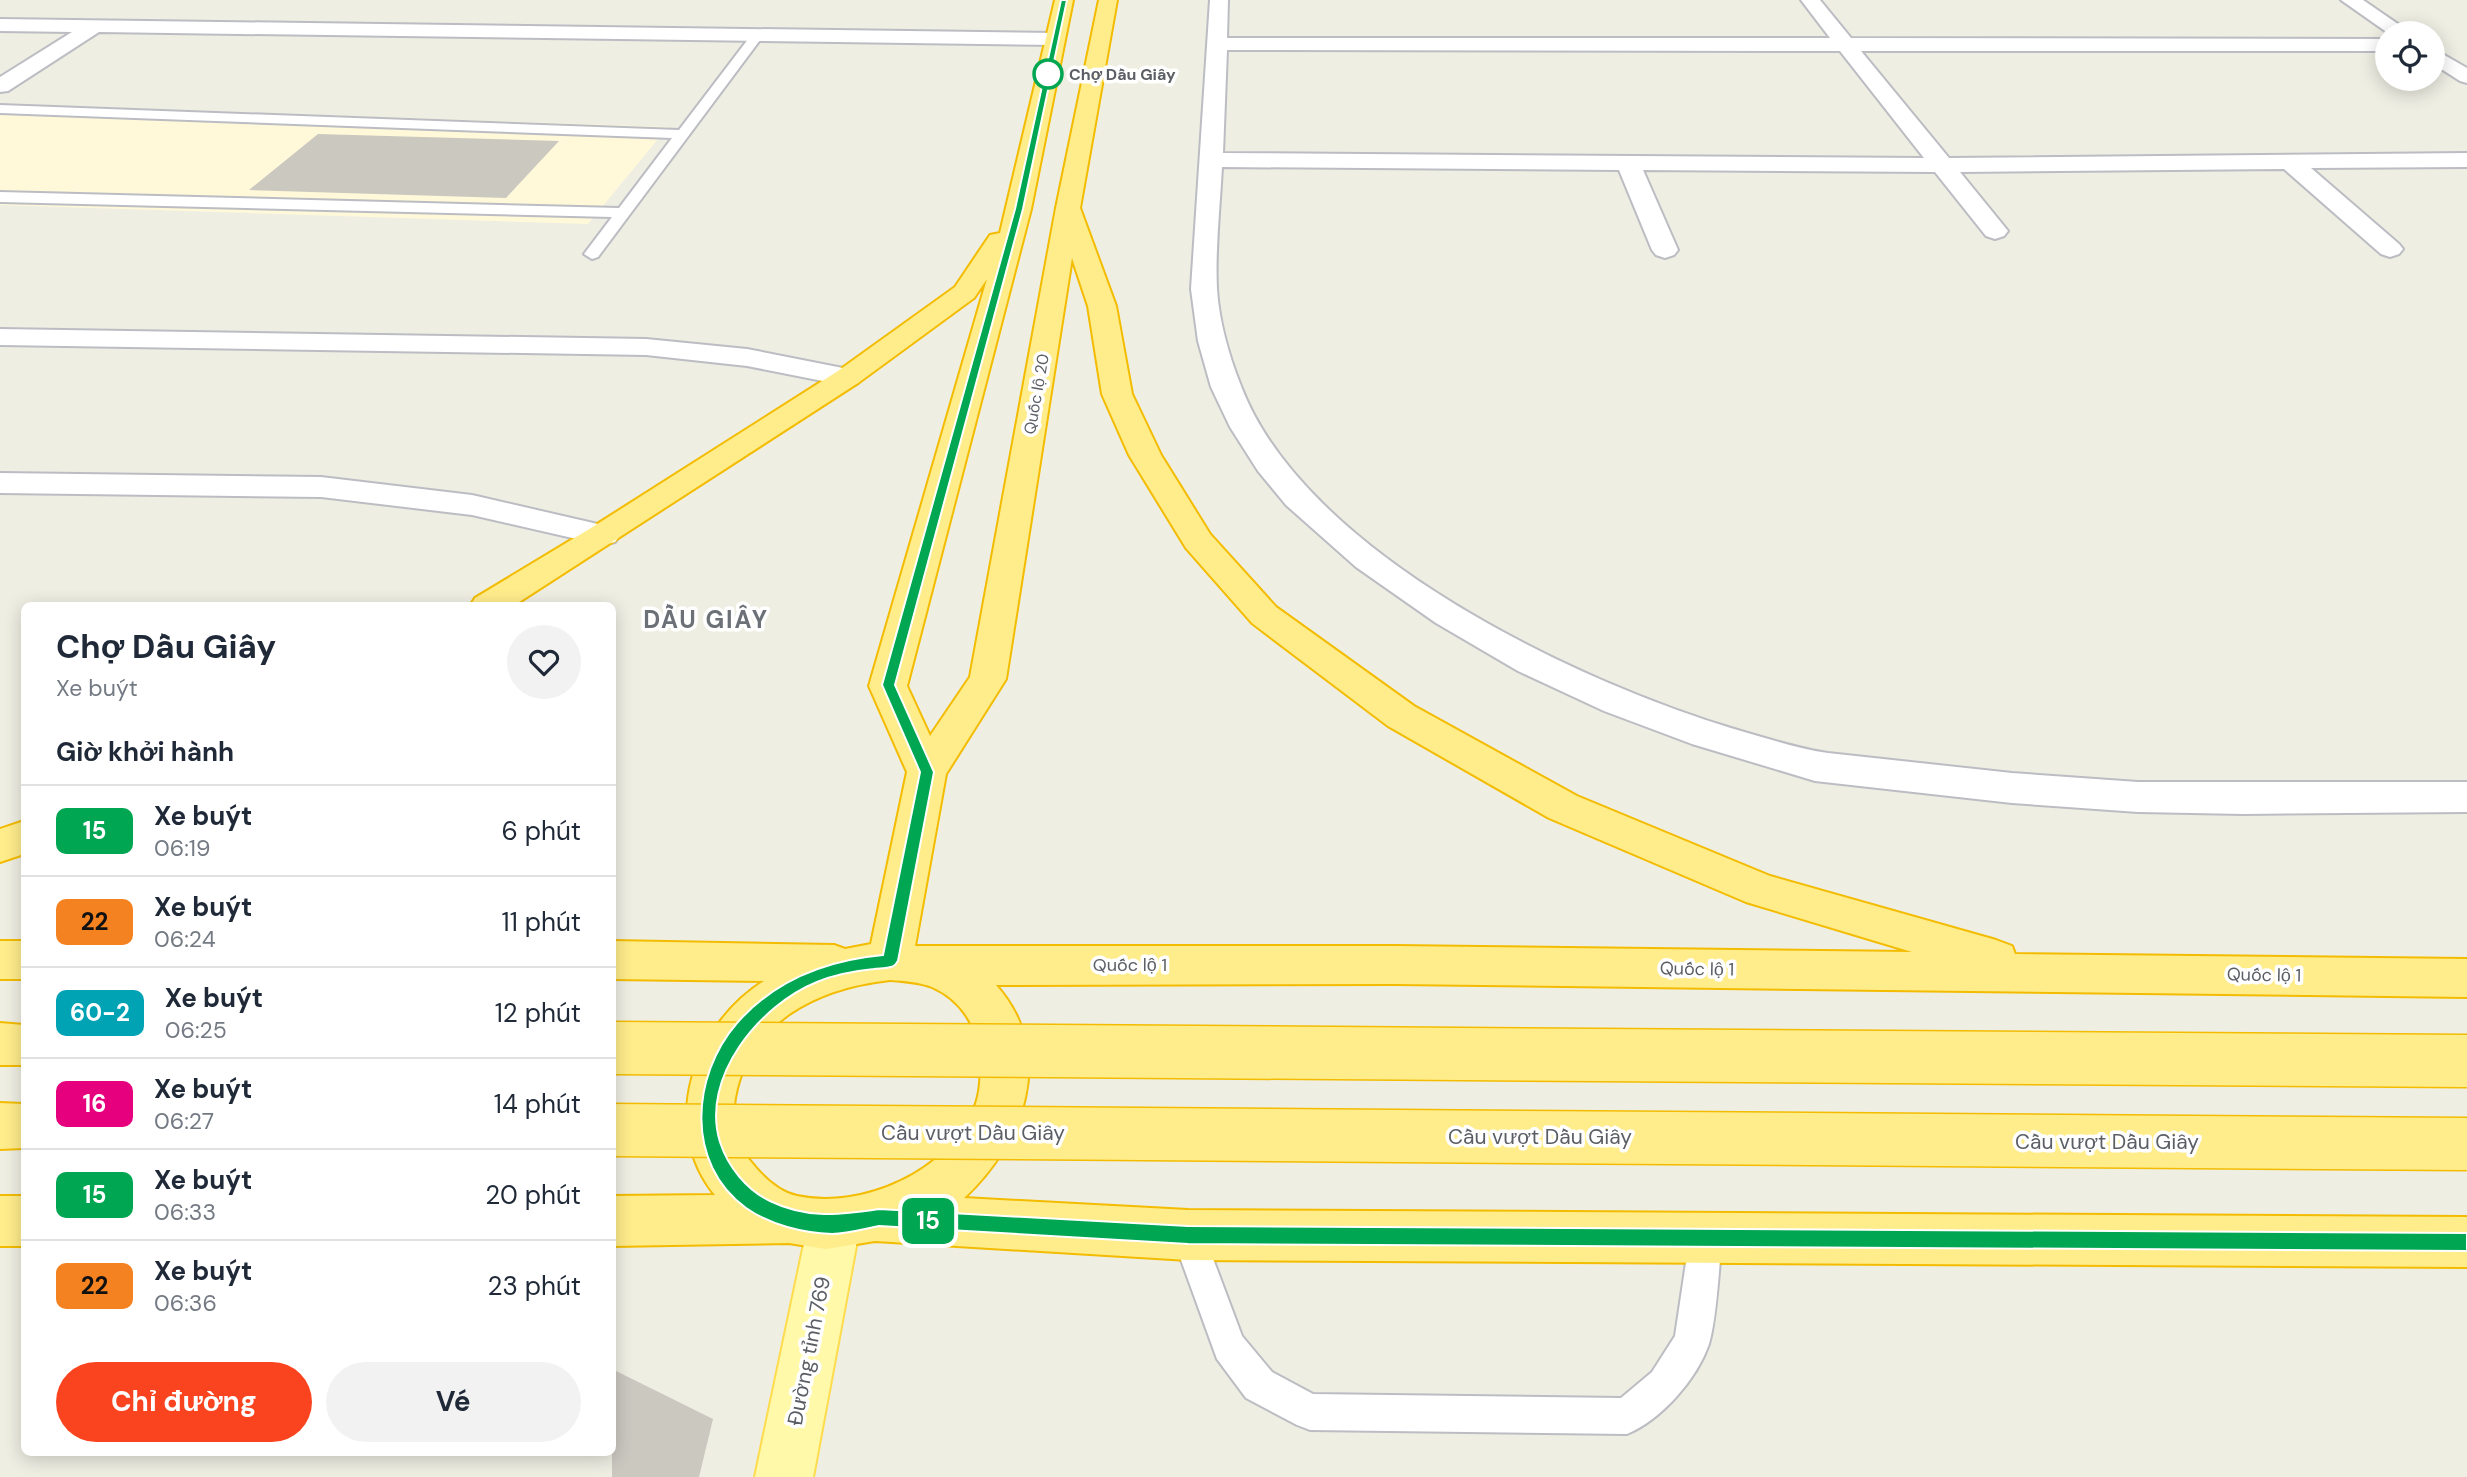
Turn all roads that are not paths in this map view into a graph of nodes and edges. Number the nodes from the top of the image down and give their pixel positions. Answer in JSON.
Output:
{"nodes":[{"id":1,"x":1064,"y":0,"type":"edge"},
{"id":2,"x":1108,"y":0,"type":"edge"},
{"id":3,"x":1219,"y":0,"type":"edge"},
{"id":4,"x":1810,"y":0,"type":"edge"},
{"id":5,"x":2350,"y":0,"type":"edge"},
{"id":6,"x":2382,"y":21,"type":"edge"},
{"id":7,"x":0,"y":25,"type":"edge"},
{"id":8,"x":97,"y":25,"type":"junction"},
{"id":9,"x":755,"y":37,"type":"junction"},
{"id":10,"x":1055,"y":38,"type":"junction"},
{"id":11,"x":1218,"y":44,"type":"junction"},
{"id":12,"x":1846,"y":45,"type":"junction"},
{"id":13,"x":2375,"y":45,"type":"edge"},
{"id":14,"x":2445,"y":45,"type":"edge"},
{"id":15,"x":2455,"y":45,"type":"dead end"},
{"id":16,"x":2445,"y":63,"type":"edge"},
{"id":17,"x":2467,"y":77,"type":"edge"},
{"id":18,"x":0,"y":86,"type":"edge"},
{"id":19,"x":0,"y":109,"type":"edge"},
{"id":20,"x":682,"y":134,"type":"junction"},
{"id":21,"x":1212,"y":160,"type":"junction"},
{"id":22,"x":2467,"y":160,"type":"edge"},
{"id":23,"x":1628,"y":163,"type":"junction"},
{"id":24,"x":2291,"y":163,"type":"junction"},
{"id":25,"x":1942,"y":165,"type":"junction"},
{"id":26,"x":0,"y":197,"type":"edge"},
{"id":27,"x":1068,"y":208,"type":"junction"},
{"id":28,"x":1019,"y":209,"type":"junction"},
{"id":29,"x":624,"y":213,"type":"junction"},
{"id":30,"x":1995,"y":231,"type":"dead end"},
{"id":31,"x":2390,"y":249,"type":"dead end"},
{"id":32,"x":1665,"y":250,"type":"dead end"},
{"id":33,"x":592,"y":254,"type":"dead end"},
{"id":34,"x":0,"y":337,"type":"edge"},
{"id":35,"x":848,"y":377,"type":"junction"},
{"id":36,"x":0,"y":483,"type":"edge"},
{"id":37,"x":603,"y":535,"type":"junction"},
{"id":38,"x":494,"y":602,"type":"edge"},
{"id":39,"x":927,"y":772,"type":"junction"},
{"id":40,"x":2467,"y":797,"type":"edge"},
{"id":41,"x":21,"y":839,"type":"edge"},
{"id":42,"x":0,"y":846,"type":"edge"},
{"id":43,"x":0,"y":960,"type":"edge"},
{"id":44,"x":21,"y":960,"type":"edge"},
{"id":45,"x":616,"y":960,"type":"edge"},
{"id":46,"x":889,"y":964,"type":"junction"},
{"id":47,"x":2042,"y":973,"type":"junction"},
{"id":48,"x":2467,"y":978,"type":"edge"},
{"id":49,"x":0,"y":1044,"type":"edge"},
{"id":50,"x":21,"y":1045,"type":"edge"},
{"id":51,"x":616,"y":1048,"type":"edge"},
{"id":52,"x":2467,"y":1061,"type":"edge"},
{"id":53,"x":0,"y":1126,"type":"edge"},
{"id":54,"x":21,"y":1126,"type":"edge"},
{"id":55,"x":616,"y":1130,"type":"edge"},
{"id":56,"x":2467,"y":1144,"type":"edge"},
{"id":57,"x":0,"y":1221,"type":"edge"},
{"id":58,"x":21,"y":1221,"type":"edge"},
{"id":59,"x":616,"y":1221,"type":"edge"},
{"id":60,"x":835,"y":1221,"type":"junction"},
{"id":61,"x":1188,"y":1235,"type":"junction"},
{"id":62,"x":1706,"y":1236,"type":"junction"},
{"id":63,"x":2467,"y":1242,"type":"edge"},
{"id":64,"x":784,"y":1477,"type":"edge"}],
"edges":[{"from":1,"to":10,"type":"highway"},
{"from":2,"to":27,"type":"highway","name":"Quốc lộ 20"},
{"from":3,"to":11,"type":"street"},
{"from":4,"to":12,"type":"street"},
{"from":5,"to":6,"type":"street"},
{"from":7,"to":8,"type":"street"},
{"from":8,"to":9,"type":"street"},
{"from":8,"to":18,"type":"street"},
{"from":9,"to":10,"type":"street"},
{"from":9,"to":20,"type":"lane"},
{"from":10,"to":28,"type":"highway"},
{"from":11,"to":12,"type":"street"},
{"from":11,"to":21,"type":"street"},
{"from":12,"to":13,"type":"street"},
{"from":12,"to":25,"type":"street"},
{"from":14,"to":15,"type":"street"},
{"from":16,"to":17,"type":"street"},
{"from":19,"to":20,"type":"lane"},
{"from":20,"to":29,"type":"lane"},
{"from":21,"to":23,"type":"street"},
{"from":21,"to":40,"type":"street"},
{"from":22,"to":24,"type":"street"},
{"from":23,"to":25,"type":"street"},
{"from":23,"to":32,"type":"street"},
{"from":24,"to":25,"type":"street"},
{"from":24,"to":31,"type":"street"},
{"from":25,"to":30,"type":"street"},
{"from":26,"to":29,"type":"lane"},
{"from":27,"to":39,"type":"highway","name":"Quốc lộ 20"},
{"from":27,"to":47,"type":"highway"},
{"from":28,"to":35,"type":"highway"},
{"from":28,"to":39,"type":"highway"},
{"from":29,"to":33,"type":"lane"},
{"from":34,"to":35,"type":"street"},
{"from":35,"to":37,"type":"highway"},
{"from":36,"to":37,"type":"street"},
{"from":37,"to":38,"type":"highway"},
{"from":39,"to":46,"type":"highway","name":"Quốc lộ 20"},
{"from":41,"to":42,"type":"highway"},
{"from":43,"to":44,"type":"highway"},
{"from":45,"to":46,"type":"highway","name":"Quốc lộ 1"},
{"from":46,"to":47,"type":"highway","name":"Quốc lộ 1"},
{"from":46,"to":60,"type":"highway"},
{"from":46,"to":60,"type":"highway"},
{"from":47,"to":48,"type":"highway","name":"Quốc lộ 1"},
{"from":49,"to":50,"type":"highway"},
{"from":51,"to":52,"type":"highway","bridge":true},
{"from":53,"to":54,"type":"highway"},
{"from":55,"to":56,"type":"highway","name":"Cầu vượt Dầu Giây","bridge":true},
{"from":57,"to":58,"type":"highway"},
{"from":59,"to":60,"type":"highway"},
{"from":60,"to":61,"type":"highway"},
{"from":60,"to":64,"type":"main road","name":"Đường tỉnh 769"},
{"from":61,"to":62,"type":"highway"},
{"from":61,"to":62,"type":"lane"},
{"from":62,"to":63,"type":"highway"}]}
